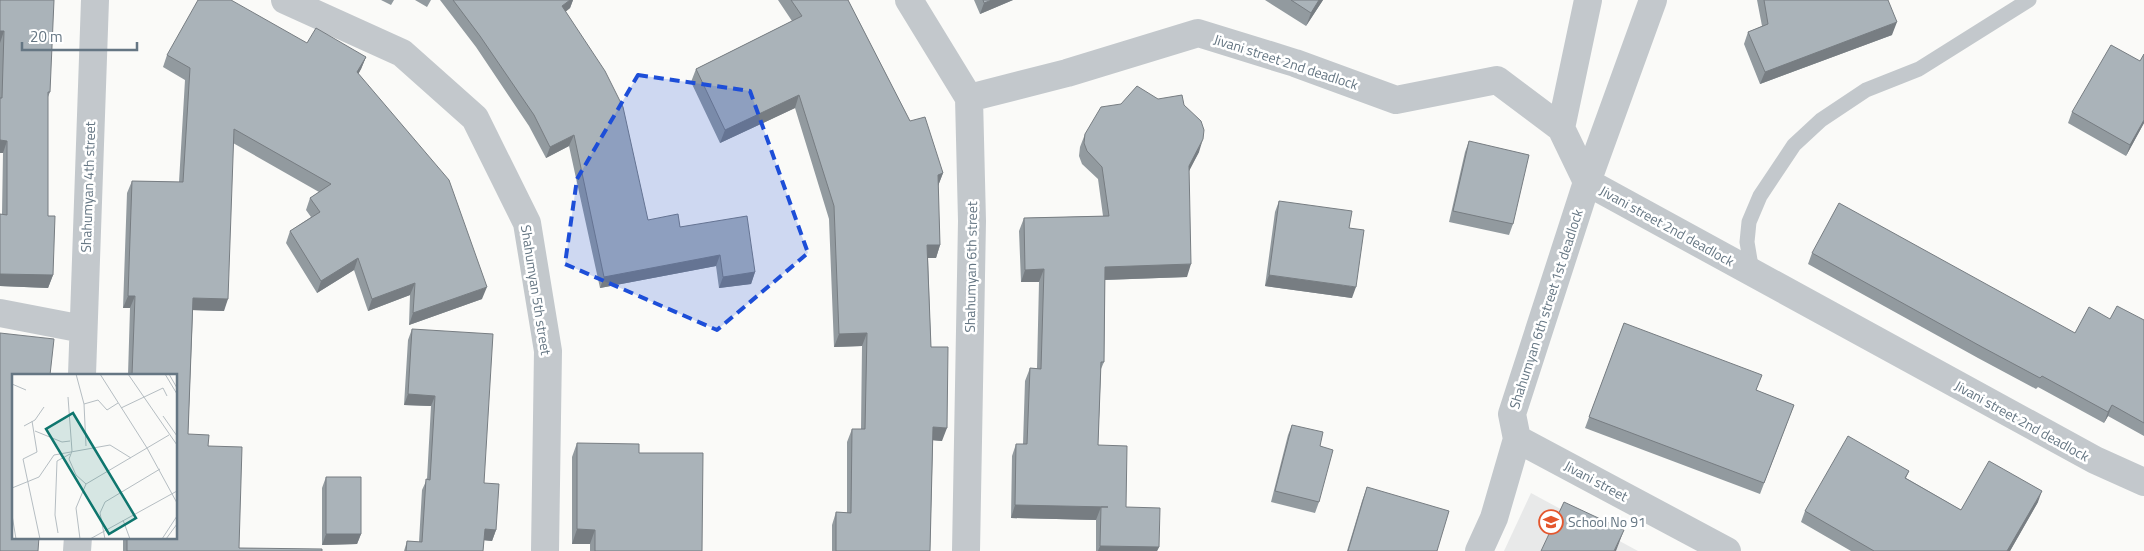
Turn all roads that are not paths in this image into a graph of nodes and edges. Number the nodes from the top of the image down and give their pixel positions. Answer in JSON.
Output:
{"nodes":[{"id":1,"x":95,"y":0,"type":"edge"},
{"id":2,"x":285,"y":0,"type":"edge"},
{"id":3,"x":909,"y":0,"type":"edge"},
{"id":4,"x":1588,"y":0,"type":"edge"},
{"id":5,"x":1653,"y":0,"type":"edge"},
{"id":6,"x":2029,"y":0,"type":"edge"},
{"id":7,"x":969,"y":98,"type":"junction"},
{"id":8,"x":1561,"y":128,"type":"junction"},
{"id":9,"x":1587,"y":182,"type":"junction"},
{"id":10,"x":1752,"y":272,"type":"junction"},
{"id":11,"x":0,"y":313,"type":"edge"},
{"id":12,"x":83,"y":329,"type":"junction"},
{"id":13,"x":82,"y":374,"type":"edge"},
{"id":14,"x":1517,"y":439,"type":"junction"},
{"id":15,"x":2144,"y":482,"type":"edge"},
{"id":16,"x":78,"y":538,"type":"edge"},
{"id":17,"x":77,"y":551,"type":"edge"},
{"id":18,"x":545,"y":551,"type":"edge"},
{"id":19,"x":966,"y":551,"type":"edge"},
{"id":20,"x":1479,"y":551,"type":"edge"},
{"id":21,"x":1727,"y":551,"type":"edge"}],
"edges":[{"from":1,"to":12,"type":"street","name":"Shahumyan 4th street"},
{"from":2,"to":18,"type":"street","name":"Shahumyan 5th street"},
{"from":3,"to":7,"type":"street"},
{"from":4,"to":8,"type":"street"},
{"from":5,"to":9,"type":"street","name":"Shahumyan 6th street 1st deadlock"},
{"from":6,"to":10,"type":"lane"},
{"from":7,"to":8,"type":"street","name":"Jivani street 2nd deadlock"},
{"from":7,"to":19,"type":"street","name":"Shahumyan 6th street"},
{"from":8,"to":9,"type":"street","name":"Jivani street 2nd deadlock"},
{"from":9,"to":10,"type":"street","name":"Jivani street 2nd deadlock"},
{"from":9,"to":14,"type":"street","name":"Shahumyan 6th street 1st deadlock"},
{"from":10,"to":15,"type":"street","name":"Jivani street 2nd deadlock"},
{"from":11,"to":12,"type":"street"},
{"from":12,"to":13,"type":"street","name":"Shahumyan 4th street"},
{"from":14,"to":20,"type":"street","name":"Shahumyan 6th street 1st deadlock"},
{"from":14,"to":21,"type":"street","name":"Jivani street"},
{"from":16,"to":17,"type":"street"}]}
